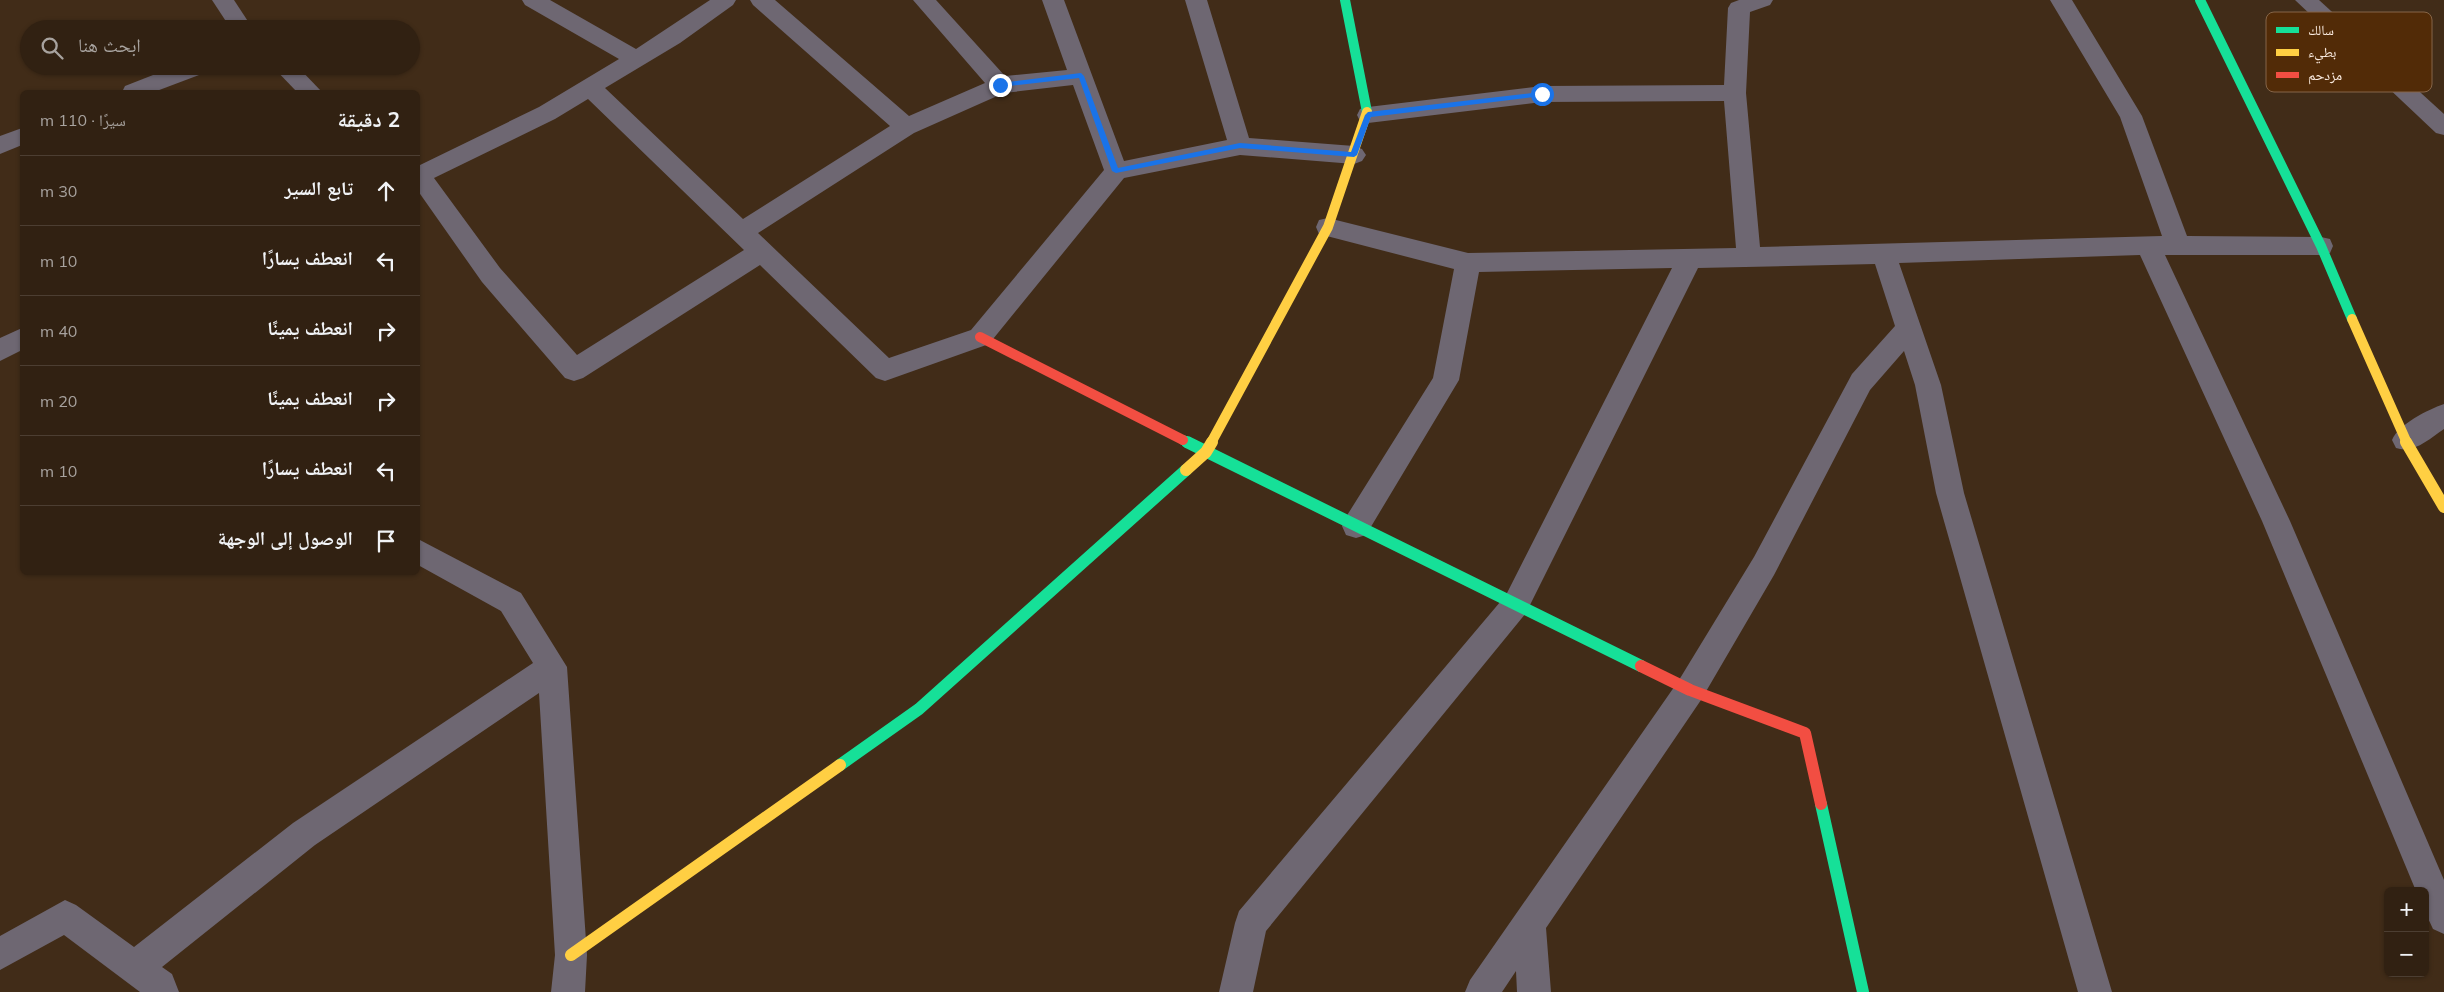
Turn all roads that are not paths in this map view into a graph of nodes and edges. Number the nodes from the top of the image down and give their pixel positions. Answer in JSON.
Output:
{"nodes":[{"id":1,"x":222,"y":0,"type":"edge"},
{"id":2,"x":533,"y":0,"type":"edge"},
{"id":3,"x":724,"y":0,"type":"edge"},
{"id":4,"x":761,"y":0,"type":"edge"},
{"id":5,"x":924,"y":0,"type":"edge"},
{"id":6,"x":1053,"y":0,"type":"edge"},
{"id":7,"x":1196,"y":0,"type":"edge"},
{"id":8,"x":1345,"y":0,"type":"edge"},
{"id":9,"x":1762,"y":0,"type":"edge"},
{"id":10,"x":2061,"y":0,"type":"edge"},
{"id":11,"x":2200,"y":0,"type":"edge"},
{"id":12,"x":2306,"y":0,"type":"edge"},
{"id":13,"x":2319,"y":12,"type":"edge"},
{"id":14,"x":236,"y":20,"type":"edge"},
{"id":15,"x":636,"y":59,"type":"junction"},
{"id":16,"x":176,"y":75,"type":"edge"},
{"id":17,"x":292,"y":75,"type":"edge"},
{"id":18,"x":1081,"y":76,"type":"junction"},
{"id":19,"x":1000,"y":85,"type":"junction"},
{"id":20,"x":590,"y":87,"type":"junction"},
{"id":21,"x":138,"y":90,"type":"edge"},
{"id":22,"x":310,"y":90,"type":"edge"},
{"id":23,"x":2406,"y":92,"type":"edge"},
{"id":24,"x":1735,"y":93,"type":"junction"},
{"id":25,"x":1368,"y":115,"type":"junction"},
{"id":26,"x":906,"y":127,"type":"junction"},
{"id":27,"x":2444,"y":127,"type":"edge"},
{"id":28,"x":20,"y":137,"type":"edge"},
{"id":29,"x":0,"y":145,"type":"edge"},
{"id":30,"x":1240,"y":146,"type":"junction"},
{"id":31,"x":1354,"y":155,"type":"junction"},
{"id":32,"x":1116,"y":171,"type":"junction"},
{"id":33,"x":420,"y":175,"type":"edge"},
{"id":34,"x":420,"y":179,"type":"edge"},
{"id":35,"x":1328,"y":227,"type":"junction"},
{"id":36,"x":742,"y":231,"type":"junction"},
{"id":37,"x":2148,"y":245,"type":"junction"},
{"id":38,"x":2178,"y":245,"type":"junction"},
{"id":39,"x":2321,"y":246,"type":"junction"},
{"id":40,"x":762,"y":251,"type":"junction"},
{"id":41,"x":1884,"y":254,"type":"junction"},
{"id":42,"x":1749,"y":257,"type":"junction"},
{"id":43,"x":1690,"y":258,"type":"junction"},
{"id":44,"x":1468,"y":263,"type":"junction"},
{"id":45,"x":1909,"y":328,"type":"junction"},
{"id":46,"x":980,"y":337,"type":"junction"},
{"id":47,"x":20,"y":339,"type":"edge"},
{"id":48,"x":0,"y":351,"type":"edge"},
{"id":49,"x":2444,"y":415,"type":"edge"},
{"id":50,"x":2405,"y":440,"type":"junction"},
{"id":51,"x":1206,"y":452,"type":"junction"},
{"id":52,"x":2444,"y":507,"type":"edge"},
{"id":53,"x":1356,"y":526,"type":"junction"},
{"id":54,"x":420,"y":552,"type":"edge"},
{"id":55,"x":1516,"y":604,"type":"junction"},
{"id":56,"x":552,"y":666,"type":"junction"},
{"id":57,"x":1690,"y":690,"type":"junction"},
{"id":58,"x":2444,"y":918,"type":"edge"},
{"id":59,"x":1529,"y":924,"type":"junction"},
{"id":60,"x":0,"y":954,"type":"edge"},
{"id":61,"x":571,"y":955,"type":"junction"},
{"id":62,"x":135,"y":967,"type":"junction"},
{"id":63,"x":162,"y":992,"type":"edge"},
{"id":64,"x":568,"y":992,"type":"edge"},
{"id":65,"x":1236,"y":992,"type":"edge"},
{"id":66,"x":1482,"y":992,"type":"edge"},
{"id":67,"x":1534,"y":992,"type":"edge"},
{"id":68,"x":1863,"y":992,"type":"edge"},
{"id":69,"x":2096,"y":992,"type":"edge"}],
"edges":[{"from":1,"to":14,"type":"street"},
{"from":2,"to":15,"type":"street"},
{"from":3,"to":15,"type":"street"},
{"from":4,"to":26,"type":"street"},
{"from":5,"to":19,"type":"street"},
{"from":6,"to":18,"type":"street"},
{"from":7,"to":30,"type":"street"},
{"from":8,"to":25,"type":"street"},
{"from":9,"to":24,"type":"street"},
{"from":10,"to":38,"type":"street"},
{"from":11,"to":39,"type":"street"},
{"from":12,"to":13,"type":"street"},
{"from":15,"to":20,"type":"street"},
{"from":16,"to":21,"type":"street"},
{"from":17,"to":22,"type":"street"},
{"from":18,"to":19,"type":"street"},
{"from":18,"to":32,"type":"street"},
{"from":19,"to":26,"type":"street"},
{"from":20,"to":33,"type":"street"},
{"from":20,"to":36,"type":"street"},
{"from":23,"to":27,"type":"street"},
{"from":24,"to":25,"type":"street"},
{"from":24,"to":42,"type":"street"},
{"from":25,"to":31,"type":"street"},
{"from":26,"to":36,"type":"street"},
{"from":28,"to":29,"type":"street"},
{"from":30,"to":31,"type":"street"},
{"from":30,"to":32,"type":"street"},
{"from":31,"to":35,"type":"street"},
{"from":32,"to":46,"type":"street"},
{"from":34,"to":40,"type":"street"},
{"from":35,"to":44,"type":"street"},
{"from":35,"to":51,"type":"street"},
{"from":36,"to":40,"type":"street"},
{"from":37,"to":38,"type":"street"},
{"from":37,"to":41,"type":"street"},
{"from":37,"to":58,"type":"street"},
{"from":38,"to":39,"type":"street"},
{"from":39,"to":50,"type":"street"},
{"from":40,"to":46,"type":"street"},
{"from":41,"to":42,"type":"street"},
{"from":41,"to":45,"type":"street"},
{"from":42,"to":43,"type":"street"},
{"from":43,"to":44,"type":"street"},
{"from":43,"to":55,"type":"street"},
{"from":44,"to":53,"type":"street"},
{"from":45,"to":57,"type":"street"},
{"from":45,"to":69,"type":"street"},
{"from":46,"to":51,"type":"street"},
{"from":47,"to":48,"type":"street"},
{"from":49,"to":50,"type":"street"},
{"from":50,"to":52,"type":"street"},
{"from":51,"to":53,"type":"street"},
{"from":51,"to":61,"type":"street"},
{"from":53,"to":55,"type":"street"},
{"from":54,"to":56,"type":"street"},
{"from":55,"to":57,"type":"street"},
{"from":55,"to":65,"type":"street"},
{"from":56,"to":61,"type":"street"},
{"from":56,"to":62,"type":"street"},
{"from":57,"to":59,"type":"street"},
{"from":57,"to":68,"type":"street"},
{"from":59,"to":66,"type":"street"},
{"from":59,"to":67,"type":"street"},
{"from":60,"to":62,"type":"street"},
{"from":61,"to":64,"type":"street"},
{"from":62,"to":63,"type":"street"}]}
